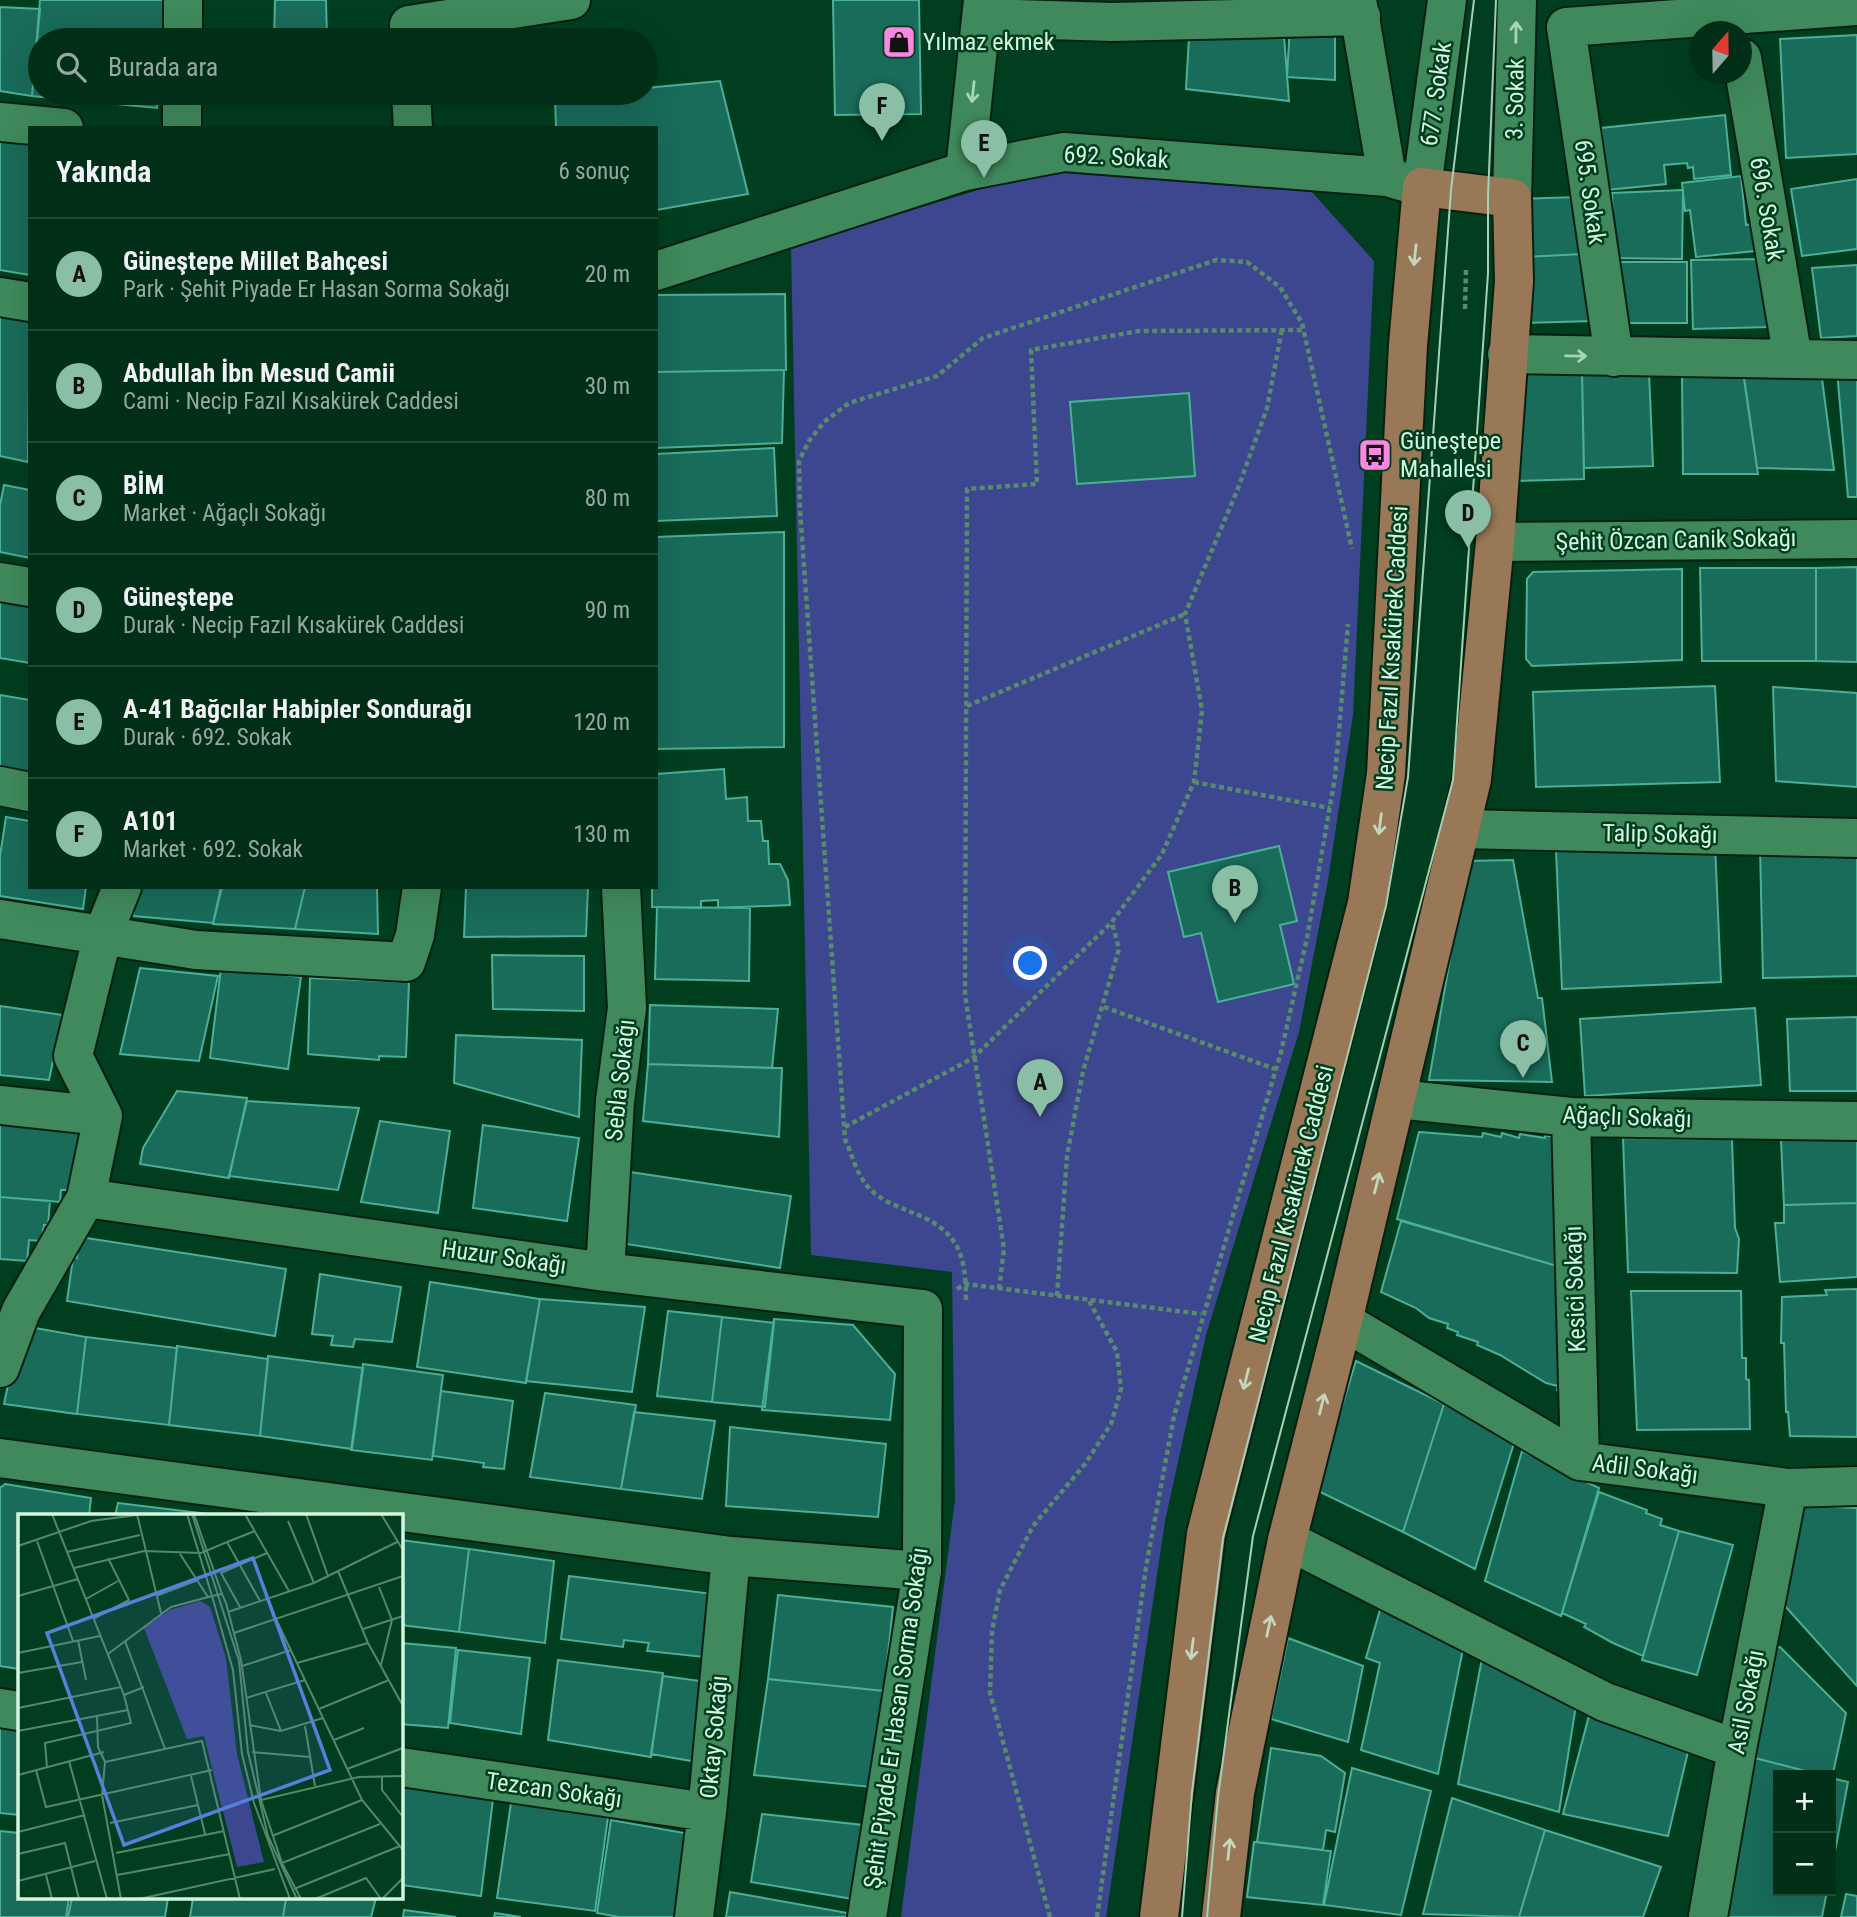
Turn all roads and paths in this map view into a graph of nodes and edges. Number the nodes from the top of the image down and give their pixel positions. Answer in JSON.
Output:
{"nodes":[{"id":1,"x":183,"y":0,"type":"edge"},
{"id":2,"x":571,"y":0,"type":"edge"},
{"id":3,"x":1447,"y":0,"type":"edge"},
{"id":4,"x":1517,"y":0,"type":"edge"},
{"id":5,"x":1857,"y":6,"type":"edge"},
{"id":6,"x":1359,"y":8,"type":"edge"},
{"id":7,"x":982,"y":9,"type":"edge"},
{"id":8,"x":1734,"y":15,"type":"edge"},
{"id":9,"x":409,"y":22,"type":"edge"},
{"id":10,"x":183,"y":28,"type":"edge"},
{"id":11,"x":1745,"y":84,"type":"edge"},
{"id":12,"x":182,"y":105,"type":"edge"},
{"id":13,"x":412,"y":105,"type":"edge"},
{"id":14,"x":0,"y":122,"type":"edge"},
{"id":15,"x":43,"y":126,"type":"edge"},
{"id":16,"x":182,"y":126,"type":"edge"},
{"id":17,"x":413,"y":126,"type":"edge"},
{"id":18,"x":965,"y":171,"type":"junction"},
{"id":19,"x":1405,"y":182,"type":"junction"},
{"id":20,"x":1512,"y":198,"type":"junction"},
{"id":21,"x":1415,"y":262,"type":"junction"},
{"id":22,"x":658,"y":270,"type":"edge"},
{"id":23,"x":1466,"y":270,"type":"junction"},
{"id":24,"x":1514,"y":281,"type":"junction"},
{"id":25,"x":0,"y":297,"type":"edge"},
{"id":26,"x":28,"y":302,"type":"edge"},
{"id":27,"x":1465,"y":309,"type":"dead end"},
{"id":28,"x":1282,"y":330,"type":"junction"},
{"id":29,"x":1304,"y":330,"type":"junction"},
{"id":30,"x":1507,"y":354,"type":"junction"},
{"id":31,"x":1614,"y":357,"type":"junction"},
{"id":32,"x":1793,"y":359,"type":"junction"},
{"id":33,"x":1857,"y":360,"type":"edge"},
{"id":34,"x":1857,"y":539,"type":"edge"},
{"id":35,"x":1495,"y":542,"type":"junction"},
{"id":36,"x":1352,"y":557,"type":"dead end"},
{"id":37,"x":0,"y":582,"type":"edge"},
{"id":38,"x":28,"y":587,"type":"edge"},
{"id":39,"x":1349,"y":612,"type":"dead end"},
{"id":40,"x":1185,"y":614,"type":"junction"},
{"id":41,"x":967,"y":706,"type":"junction"},
{"id":42,"x":1194,"y":782,"type":"junction"},
{"id":43,"x":0,"y":786,"type":"edge"},
{"id":44,"x":28,"y":792,"type":"edge"},
{"id":45,"x":1330,"y":808,"type":"junction"},
{"id":46,"x":1462,"y":829,"type":"junction"},
{"id":47,"x":1857,"y":838,"type":"edge"},
{"id":48,"x":120,"y":889,"type":"edge"},
{"id":49,"x":422,"y":889,"type":"edge"},
{"id":50,"x":621,"y":889,"type":"edge"},
{"id":51,"x":0,"y":919,"type":"edge"},
{"id":52,"x":1111,"y":923,"type":"junction"},
{"id":53,"x":103,"y":934,"type":"junction"},
{"id":54,"x":1104,"y":1007,"type":"junction"},
{"id":55,"x":973,"y":1058,"type":"junction"},
{"id":56,"x":1275,"y":1069,"type":"junction"},
{"id":57,"x":1397,"y":1099,"type":"junction"},
{"id":58,"x":0,"y":1105,"type":"edge"},
{"id":59,"x":103,"y":1116,"type":"junction"},
{"id":60,"x":1571,"y":1117,"type":"junction"},
{"id":61,"x":1857,"y":1121,"type":"edge"},
{"id":62,"x":845,"y":1127,"type":"junction"},
{"id":63,"x":86,"y":1198,"type":"junction"},
{"id":64,"x":605,"y":1272,"type":"junction"},
{"id":65,"x":966,"y":1284,"type":"junction"},
{"id":66,"x":999,"y":1289,"type":"junction"},
{"id":67,"x":1056,"y":1296,"type":"junction"},
{"id":68,"x":1088,"y":1299,"type":"junction"},
{"id":69,"x":923,"y":1310,"type":"junction"},
{"id":70,"x":966,"y":1311,"type":"dead end"},
{"id":71,"x":1201,"y":1314,"type":"junction"},
{"id":72,"x":1343,"y":1321,"type":"junction"},
{"id":73,"x":0,"y":1368,"type":"edge"},
{"id":74,"x":0,"y":1458,"type":"edge"},
{"id":75,"x":1580,"y":1461,"type":"junction"},
{"id":76,"x":1857,"y":1486,"type":"edge"},
{"id":77,"x":1788,"y":1488,"type":"junction"},
{"id":78,"x":1287,"y":1540,"type":"junction"},
{"id":79,"x":731,"y":1556,"type":"junction"},
{"id":80,"x":922,"y":1571,"type":"junction"},
{"id":81,"x":0,"y":1708,"type":"edge"},
{"id":82,"x":18,"y":1711,"type":"edge"},
{"id":83,"x":1737,"y":1749,"type":"junction"},
{"id":84,"x":402,"y":1767,"type":"edge"},
{"id":85,"x":707,"y":1812,"type":"junction"},
{"id":86,"x":694,"y":1917,"type":"edge"},
{"id":87,"x":867,"y":1917,"type":"edge"},
{"id":88,"x":1050,"y":1917,"type":"edge"},
{"id":89,"x":1097,"y":1917,"type":"edge"},
{"id":90,"x":1159,"y":1917,"type":"edge"},
{"id":91,"x":1221,"y":1917,"type":"edge"},
{"id":92,"x":1708,"y":1917,"type":"edge"}],
"edges":[{"from":1,"to":10,"type":"street"},
{"from":2,"to":9,"type":"street"},
{"from":3,"to":19,"type":"street","name":"677. Sokak"},
{"from":20,"to":4,"type":"street","name":"3. Sokak","one_way":true},
{"from":5,"to":8,"type":"street"},
{"from":6,"to":7,"type":"street"},
{"from":6,"to":19,"type":"street","name":"677. Sokak"},
{"from":7,"to":18,"type":"street","one_way":true},
{"from":8,"to":31,"type":"street","name":"695. Sokak"},
{"from":11,"to":32,"type":"street","name":"696. Sokak"},
{"from":12,"to":16,"type":"street"},
{"from":13,"to":17,"type":"street"},
{"from":14,"to":15,"type":"street"},
{"from":18,"to":19,"type":"street","name":"692. Sokak"},
{"from":18,"to":22,"type":"street","name":"692. Sokak"},
{"from":19,"to":20,"type":"main road"},
{"from":19,"to":21,"type":"main road","name":"Necip Fazıl Kısakürek Caddesi","one_way":true},
{"from":20,"to":24,"type":"main road"},
{"from":21,"to":23,"type":"path"},
{"from":21,"to":90,"type":"main road","name":"Necip Fazıl Kısakürek Caddesi","one_way":true},
{"from":23,"to":24,"type":"path"},
{"from":23,"to":27,"type":"path"},
{"from":24,"to":30,"type":"main road"},
{"from":25,"to":26,"type":"street"},
{"from":28,"to":29,"type":"path"},
{"from":28,"to":40,"type":"path"},
{"from":28,"to":41,"type":"path"},
{"from":29,"to":36,"type":"path"},
{"from":29,"to":62,"type":"path"},
{"from":30,"to":31,"type":"street","one_way":true},
{"from":30,"to":35,"type":"main road"},
{"from":31,"to":32,"type":"street"},
{"from":32,"to":33,"type":"street"},
{"from":34,"to":35,"type":"street","name":"Şehit Özcan Canik Sokağı"},
{"from":35,"to":46,"type":"main road"},
{"from":37,"to":38,"type":"street"},
{"from":39,"to":45,"type":"path"},
{"from":40,"to":41,"type":"path"},
{"from":40,"to":42,"type":"path"},
{"from":41,"to":55,"type":"path"},
{"from":42,"to":45,"type":"path"},
{"from":42,"to":52,"type":"path"},
{"from":43,"to":44,"type":"street"},
{"from":45,"to":56,"type":"path"},
{"from":46,"to":47,"type":"street","name":"Talip Sokağı"},
{"from":46,"to":57,"type":"main road"},
{"from":48,"to":53,"type":"street"},
{"from":49,"to":53,"type":"street"},
{"from":50,"to":64,"type":"street","name":"Sebla Sokağı"},
{"from":51,"to":53,"type":"street"},
{"from":52,"to":54,"type":"path"},
{"from":52,"to":55,"type":"path"},
{"from":53,"to":59,"type":"street"},
{"from":54,"to":56,"type":"path"},
{"from":54,"to":67,"type":"path"},
{"from":55,"to":62,"type":"path"},
{"from":55,"to":66,"type":"path"},
{"from":56,"to":71,"type":"path"},
{"from":57,"to":60,"type":"street","name":"Ağaçlı Sokağı"},
{"from":72,"to":57,"type":"main road","one_way":true},
{"from":58,"to":59,"type":"street"},
{"from":59,"to":63,"type":"street"},
{"from":60,"to":61,"type":"street","name":"Ağaçlı Sokağı"},
{"from":60,"to":75,"type":"street","name":"Kesici Sokağı"},
{"from":62,"to":65,"type":"path"},
{"from":63,"to":64,"type":"street","name":"Huzur Sokağı"},
{"from":63,"to":73,"type":"street"},
{"from":64,"to":69,"type":"street","name":"Huzur Sokağı"},
{"from":65,"to":66,"type":"path"},
{"from":65,"to":69,"type":"path"},
{"from":65,"to":70,"type":"path"},
{"from":66,"to":67,"type":"path"},
{"from":67,"to":68,"type":"path"},
{"from":68,"to":71,"type":"path"},
{"from":68,"to":88,"type":"path"},
{"from":69,"to":80,"type":"street","name":"Şehit Piyade Er Hasan Sorma Sokağı"},
{"from":71,"to":89,"type":"path"},
{"from":72,"to":75,"type":"street","name":"Adil Sokağı"},
{"from":78,"to":72,"type":"main road","one_way":true},
{"from":74,"to":79,"type":"street"},
{"from":75,"to":77,"type":"street","name":"Adil Sokağı"},
{"from":76,"to":77,"type":"street","name":"Adil Sokağı"},
{"from":77,"to":83,"type":"street","name":"Asil Sokağı"},
{"from":78,"to":83,"type":"street"},
{"from":91,"to":78,"type":"main road","one_way":true},
{"from":79,"to":80,"type":"street"},
{"from":79,"to":85,"type":"street","name":"Oktay Sokağı"},
{"from":80,"to":87,"type":"street","name":"Şehit Piyade Er Hasan Sorma Sokağı"},
{"from":81,"to":82,"type":"street"},
{"from":83,"to":92,"type":"street","name":"Asil Sokağı"},
{"from":84,"to":85,"type":"street","name":"Tezcan Sokağı"},
{"from":85,"to":86,"type":"street","name":"Oktay Sokağı"}]}
